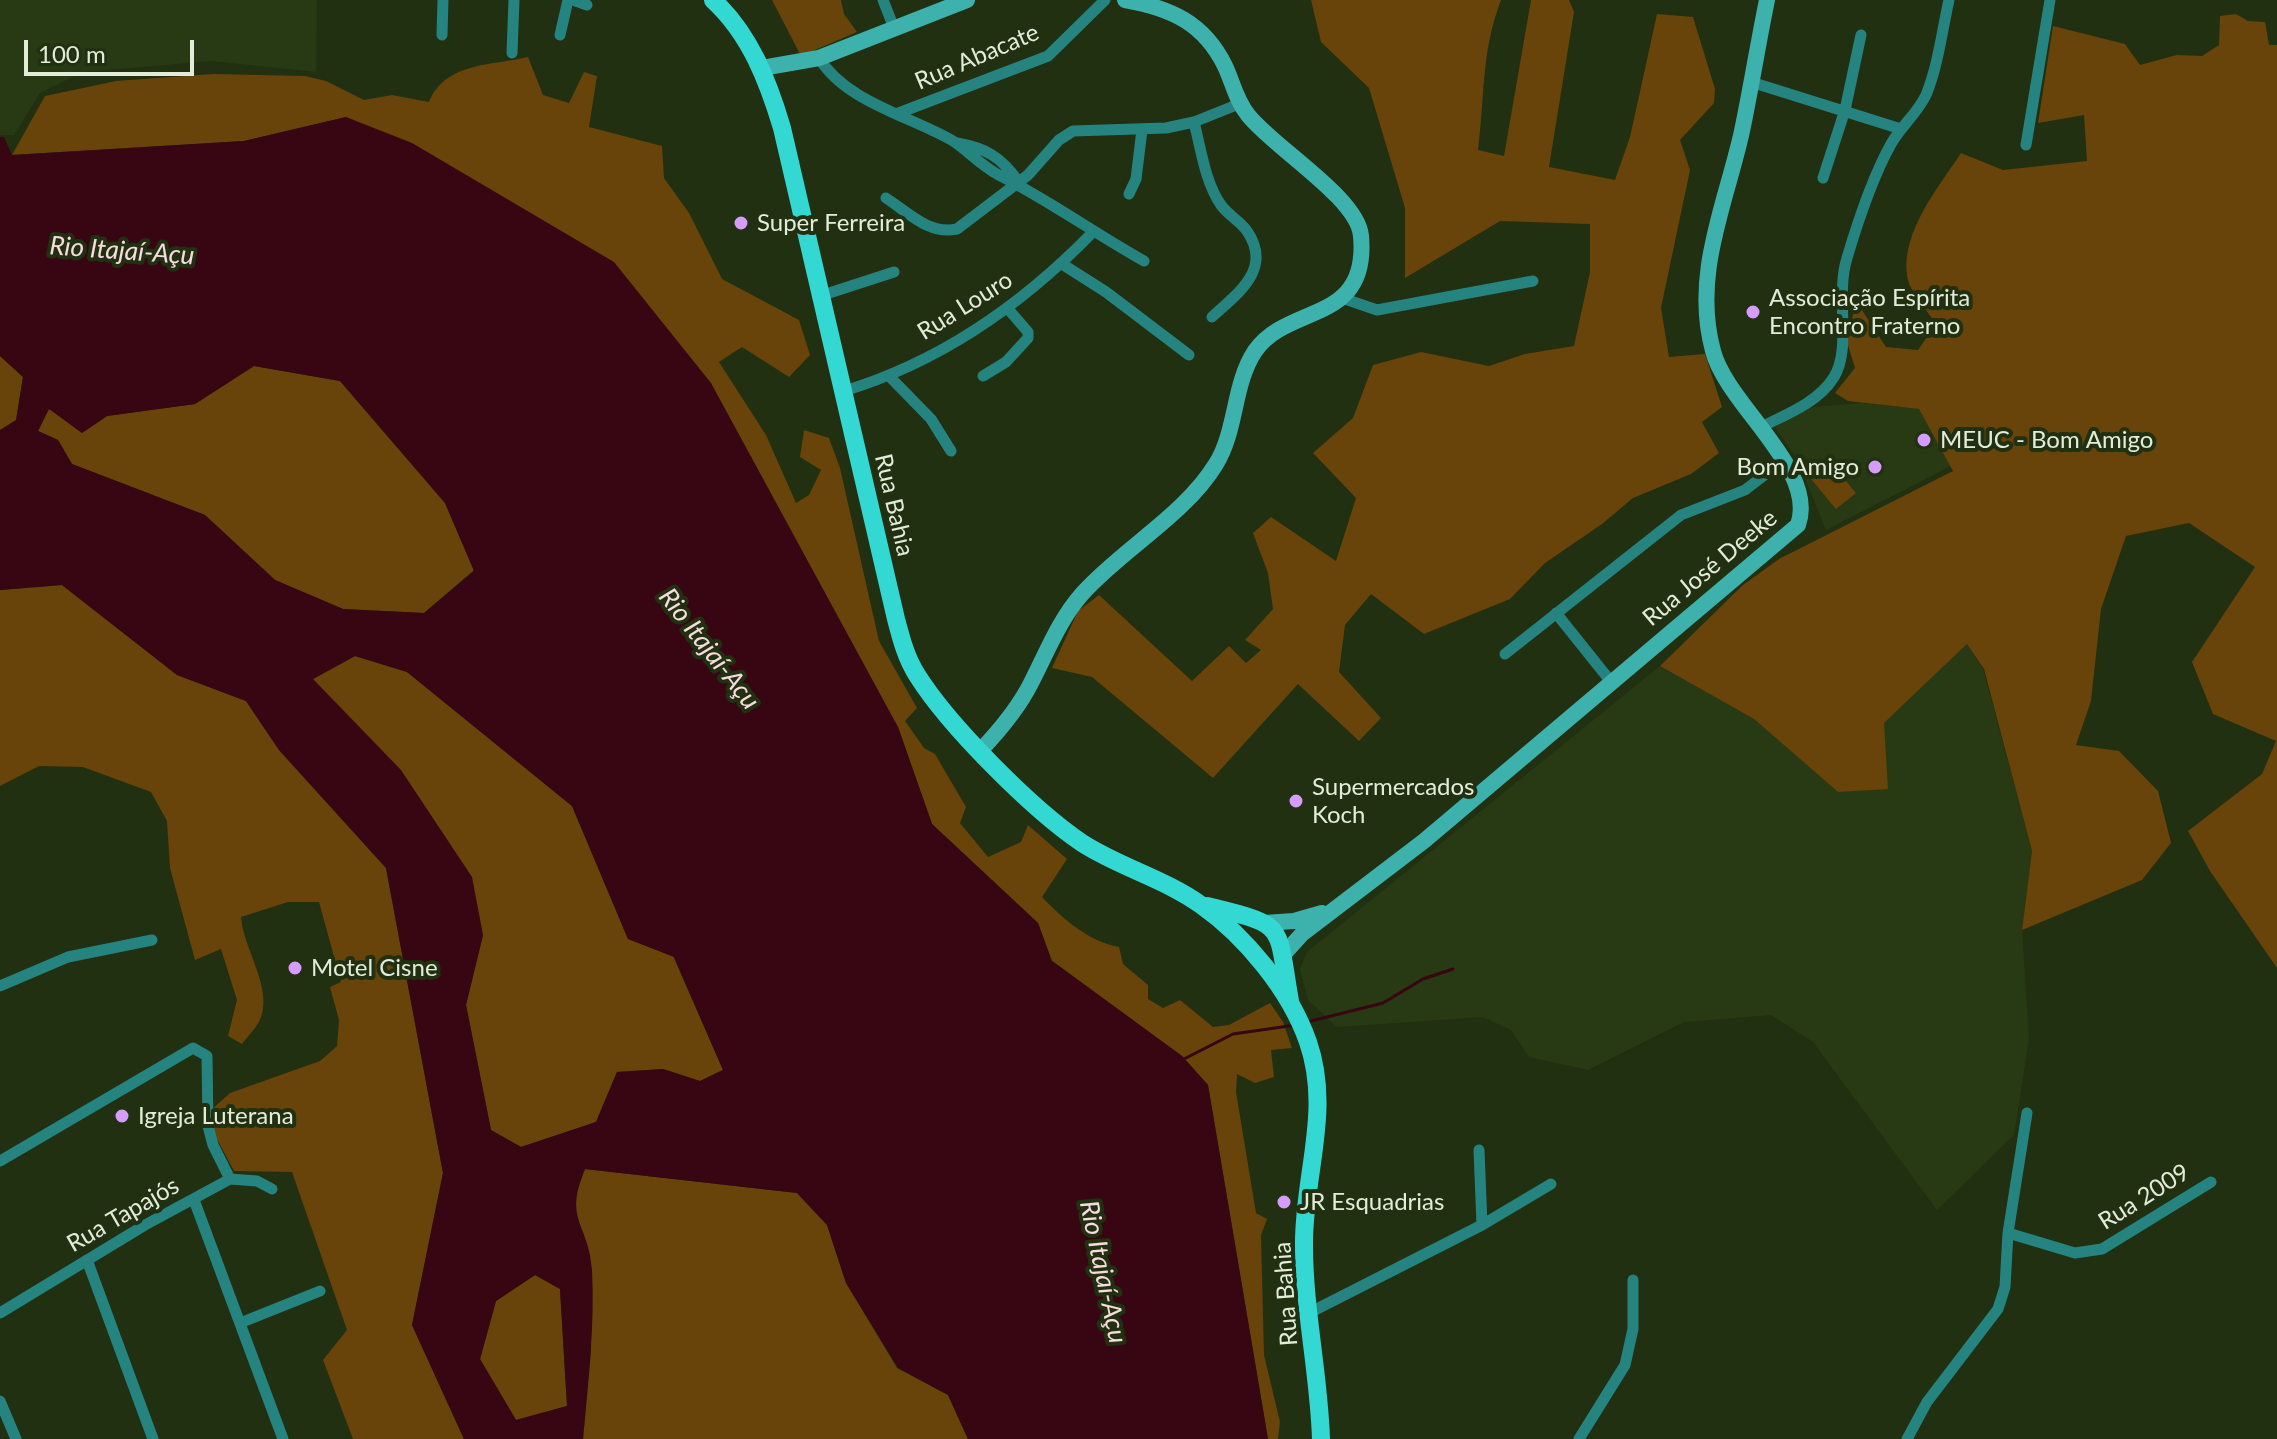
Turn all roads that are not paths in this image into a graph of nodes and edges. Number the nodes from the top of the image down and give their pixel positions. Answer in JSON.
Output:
{"nodes":[{"id":1,"x":443,"y":0,"type":"edge"},
{"id":2,"x":514,"y":0,"type":"edge"},
{"id":3,"x":571,"y":0,"type":"edge"},
{"id":4,"x":713,"y":0,"type":"edge"},
{"id":5,"x":883,"y":0,"type":"edge"},
{"id":6,"x":966,"y":0,"type":"edge"},
{"id":7,"x":1105,"y":0,"type":"edge"},
{"id":8,"x":1125,"y":0,"type":"edge"},
{"id":9,"x":1767,"y":0,"type":"edge"},
{"id":10,"x":1949,"y":0,"type":"edge"},
{"id":11,"x":2050,"y":0,"type":"edge"},
{"id":12,"x":587,"y":5,"type":"dead end"},
{"id":13,"x":894,"y":28,"type":"junction"},
{"id":14,"x":442,"y":35,"type":"dead end"},
{"id":15,"x":560,"y":35,"type":"dead end"},
{"id":16,"x":1861,"y":35,"type":"dead end"},
{"id":17,"x":512,"y":53,"type":"dead end"},
{"id":18,"x":819,"y":58,"type":"junction"},
{"id":19,"x":762,"y":68,"type":"junction"},
{"id":20,"x":1751,"y":82,"type":"junction"},
{"id":21,"x":1239,"y":104,"type":"junction"},
{"id":22,"x":1845,"y":110,"type":"junction"},
{"id":23,"x":896,"y":114,"type":"junction"},
{"id":24,"x":1194,"y":122,"type":"junction"},
{"id":25,"x":1901,"y":129,"type":"junction"},
{"id":26,"x":1142,"y":130,"type":"junction"},
{"id":27,"x":2026,"y":145,"type":"dead end"},
{"id":28,"x":1823,"y":178,"type":"dead end"},
{"id":29,"x":1018,"y":182,"type":"junction"},
{"id":30,"x":1129,"y":194,"type":"dead end"},
{"id":31,"x":886,"y":198,"type":"dead end"},
{"id":32,"x":1093,"y":232,"type":"junction"},
{"id":33,"x":1144,"y":261,"type":"dead end"},
{"id":34,"x":1062,"y":264,"type":"junction"},
{"id":35,"x":894,"y":272,"type":"dead end"},
{"id":36,"x":1533,"y":281,"type":"dead end"},
{"id":37,"x":820,"y":296,"type":"junction"},
{"id":38,"x":1342,"y":298,"type":"junction"},
{"id":39,"x":1009,"y":310,"type":"junction"},
{"id":40,"x":1212,"y":317,"type":"dead end"},
{"id":41,"x":1189,"y":355,"type":"dead end"},
{"id":42,"x":983,"y":376,"type":"dead end"},
{"id":43,"x":890,"y":377,"type":"junction"},
{"id":44,"x":844,"y":391,"type":"junction"},
{"id":45,"x":1759,"y":428,"type":"junction"},
{"id":46,"x":951,"y":451,"type":"dead end"},
{"id":47,"x":1784,"y":460,"type":"junction"},
{"id":48,"x":1556,"y":613,"type":"junction"},
{"id":49,"x":1505,"y":654,"type":"dead end"},
{"id":50,"x":1612,"y":683,"type":"junction"},
{"id":51,"x":981,"y":750,"type":"junction"},
{"id":52,"x":1200,"y":904,"type":"junction"},
{"id":53,"x":1331,"y":910,"type":"junction"},
{"id":54,"x":1264,"y":923,"type":"junction"},
{"id":55,"x":152,"y":940,"type":"dead end"},
{"id":56,"x":1243,"y":942,"type":"junction"},
{"id":57,"x":1283,"y":955,"type":"junction"},
{"id":58,"x":1262,"y":966,"type":"junction"},
{"id":59,"x":0,"y":986,"type":"edge"},
{"id":60,"x":1295,"y":1014,"type":"junction"},
{"id":61,"x":2027,"y":1113,"type":"dead end"},
{"id":62,"x":1479,"y":1150,"type":"dead end"},
{"id":63,"x":0,"y":1161,"type":"edge"},
{"id":64,"x":230,"y":1179,"type":"junction"},
{"id":65,"x":2211,"y":1182,"type":"dead end"},
{"id":66,"x":1551,"y":1184,"type":"dead end"},
{"id":67,"x":272,"y":1189,"type":"dead end"},
{"id":68,"x":194,"y":1200,"type":"junction"},
{"id":69,"x":1482,"y":1225,"type":"junction"},
{"id":70,"x":2008,"y":1233,"type":"junction"},
{"id":71,"x":87,"y":1260,"type":"junction"},
{"id":72,"x":1633,"y":1280,"type":"dead end"},
{"id":73,"x":320,"y":1291,"type":"dead end"},
{"id":74,"x":0,"y":1313,"type":"edge"},
{"id":75,"x":1309,"y":1313,"type":"junction"},
{"id":76,"x":240,"y":1323,"type":"junction"},
{"id":77,"x":0,"y":1401,"type":"edge"},
{"id":78,"x":16,"y":1439,"type":"edge"},
{"id":79,"x":153,"y":1439,"type":"edge"},
{"id":80,"x":283,"y":1439,"type":"edge"},
{"id":81,"x":1321,"y":1439,"type":"edge"},
{"id":82,"x":1579,"y":1439,"type":"edge"},
{"id":83,"x":1907,"y":1439,"type":"edge"}],
"edges":[{"from":1,"to":14,"type":"street"},
{"from":2,"to":17,"type":"street"},
{"from":3,"to":12,"type":"street"},
{"from":3,"to":15,"type":"street"},
{"from":4,"to":19,"type":"main road","name":"Rua Bahia"},
{"from":5,"to":13,"type":"street"},
{"from":6,"to":13,"type":"street"},
{"from":7,"to":23,"type":"street","name":"Rua Abacate"},
{"from":8,"to":21,"type":"street"},
{"from":9,"to":20,"type":"street","name":"Rua José Deeke"},
{"from":10,"to":25,"type":"street"},
{"from":11,"to":27,"type":"street"},
{"from":13,"to":18,"type":"street"},
{"from":16,"to":22,"type":"street"},
{"from":18,"to":19,"type":"street"},
{"from":18,"to":23,"type":"street"},
{"from":19,"to":37,"type":"main road","name":"Rua Bahia"},
{"from":20,"to":22,"type":"street"},
{"from":20,"to":45,"type":"street","name":"Rua José Deeke"},
{"from":21,"to":24,"type":"street"},
{"from":21,"to":38,"type":"street"},
{"from":22,"to":25,"type":"street"},
{"from":22,"to":28,"type":"street"},
{"from":23,"to":29,"type":"street"},
{"from":24,"to":26,"type":"street"},
{"from":24,"to":40,"type":"street"},
{"from":25,"to":45,"type":"street"},
{"from":26,"to":29,"type":"street"},
{"from":26,"to":30,"type":"street"},
{"from":29,"to":31,"type":"street"},
{"from":29,"to":32,"type":"street"},
{"from":32,"to":33,"type":"street"},
{"from":32,"to":34,"type":"street","name":"Rua Louro"},
{"from":34,"to":39,"type":"street","name":"Rua Louro"},
{"from":34,"to":41,"type":"street"},
{"from":35,"to":37,"type":"street"},
{"from":36,"to":38,"type":"street"},
{"from":37,"to":44,"type":"main road","name":"Rua Bahia"},
{"from":38,"to":51,"type":"street"},
{"from":39,"to":42,"type":"street"},
{"from":39,"to":43,"type":"street","name":"Rua Louro"},
{"from":43,"to":44,"type":"street","name":"Rua Louro"},
{"from":43,"to":46,"type":"street"},
{"from":44,"to":51,"type":"main road","name":"Rua Bahia"},
{"from":45,"to":47,"type":"street","name":"Rua José Deeke"},
{"from":47,"to":48,"type":"street"},
{"from":47,"to":50,"type":"street","name":"Rua José Deeke"},
{"from":48,"to":49,"type":"street"},
{"from":48,"to":50,"type":"street"},
{"from":50,"to":53,"type":"street","name":"Rua José Deeke"},
{"from":51,"to":52,"type":"main road","name":"Rua Bahia"},
{"from":52,"to":54,"type":"main road","name":"Rua Bahia"},
{"from":52,"to":56,"type":"main road","name":"Rua Bahia"},
{"from":53,"to":54,"type":"street","name":"Rua José Deeke"},
{"from":53,"to":57,"type":"street","name":"Rua José Deeke"},
{"from":54,"to":56,"type":"main road"},
{"from":54,"to":57,"type":"main road","name":"Rua Bahia"},
{"from":55,"to":59,"type":"street"},
{"from":56,"to":58,"type":"main road","name":"Rua Bahia"},
{"from":57,"to":58,"type":"main road"},
{"from":57,"to":60,"type":"main road","name":"Rua Bahia"},
{"from":58,"to":60,"type":"main road","name":"Rua Bahia"},
{"from":60,"to":75,"type":"main road","name":"Rua Bahia"},
{"from":61,"to":70,"type":"street"},
{"from":62,"to":69,"type":"street"},
{"from":63,"to":64,"type":"street"},
{"from":64,"to":67,"type":"street"},
{"from":64,"to":68,"type":"street","name":"Rua Tapajós"},
{"from":65,"to":70,"type":"street","name":"Rua 2009"},
{"from":66,"to":69,"type":"street"},
{"from":68,"to":71,"type":"street","name":"Rua Tapajós"},
{"from":68,"to":76,"type":"street"},
{"from":69,"to":75,"type":"street"},
{"from":70,"to":83,"type":"street"},
{"from":71,"to":74,"type":"street","name":"Rua Tapajós"},
{"from":71,"to":79,"type":"street"},
{"from":72,"to":82,"type":"street"},
{"from":73,"to":76,"type":"street"},
{"from":75,"to":81,"type":"main road","name":"Rua Bahia"},
{"from":76,"to":80,"type":"street"},
{"from":77,"to":78,"type":"street"}]}
